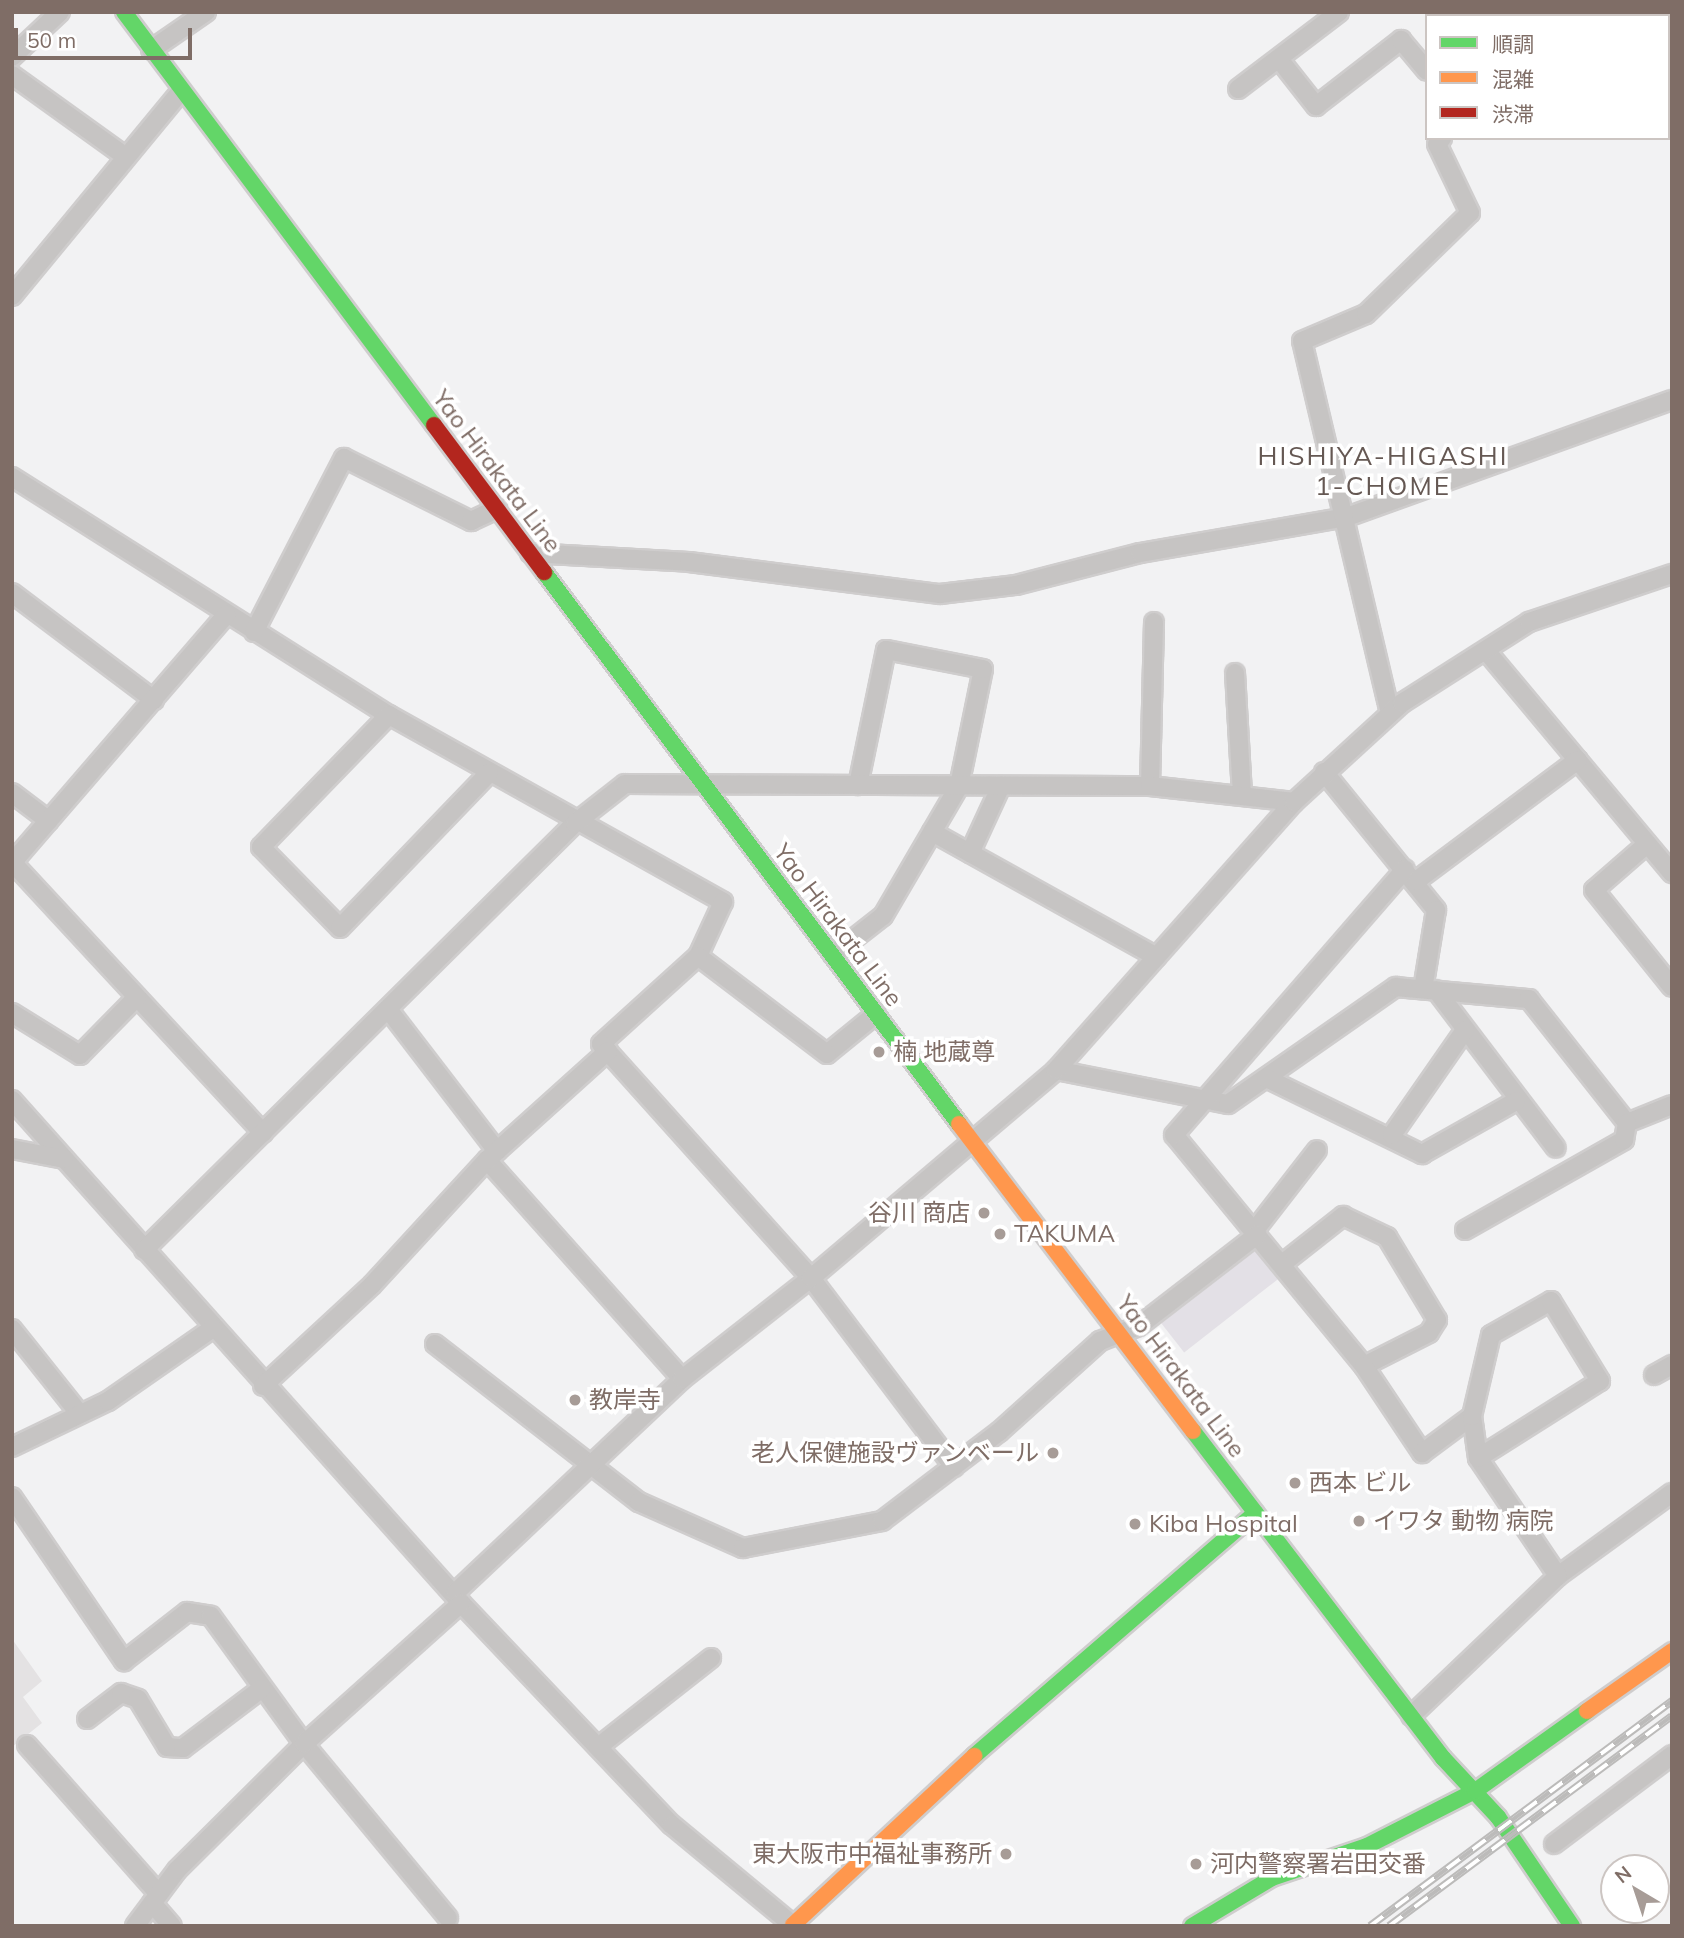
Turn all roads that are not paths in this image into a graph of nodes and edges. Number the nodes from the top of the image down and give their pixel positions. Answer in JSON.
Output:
{"nodes":[{"id":1,"x":60,"y":12,"type":"edge"},
{"id":2,"x":124,"y":12,"type":"edge"},
{"id":3,"x":206,"y":12,"type":"edge"},
{"id":4,"x":1339,"y":12,"type":"edge"},
{"id":5,"x":151,"y":50,"type":"junction"},
{"id":6,"x":12,"y":57,"type":"edge"},
{"id":7,"x":1279,"y":59,"type":"junction"},
{"id":8,"x":1425,"y":69,"type":"edge"},
{"id":9,"x":15,"y":83,"type":"edge"},
{"id":10,"x":1238,"y":89,"type":"dead end"},
{"id":11,"x":181,"y":91,"type":"junction"},
{"id":12,"x":1440,"y":140,"type":"edge"},
{"id":13,"x":126,"y":157,"type":"junction"},
{"id":14,"x":12,"y":296,"type":"edge"},
{"id":15,"x":1672,"y":400,"type":"edge"},
{"id":16,"x":12,"y":477,"type":"edge"},
{"id":17,"x":497,"y":509,"type":"junction"},
{"id":18,"x":1347,"y":517,"type":"junction"},
{"id":19,"x":530,"y":553,"type":"junction"},
{"id":20,"x":1672,"y":574,"type":"edge"},
{"id":21,"x":12,"y":593,"type":"edge"},
{"id":22,"x":226,"y":615,"type":"junction"},
{"id":23,"x":1154,"y":622,"type":"dead end"},
{"id":24,"x":254,"y":632,"type":"junction"},
{"id":25,"x":1488,"y":653,"type":"junction"},
{"id":26,"x":1235,"y":673,"type":"dead end"},
{"id":27,"x":153,"y":700,"type":"junction"},
{"id":28,"x":1390,"y":713,"type":"junction"},
{"id":29,"x":389,"y":715,"type":"junction"},
{"id":30,"x":1578,"y":760,"type":"junction"},
{"id":31,"x":1324,"y":772,"type":"junction"},
{"id":32,"x":489,"y":773,"type":"junction"},
{"id":33,"x":702,"y":780,"type":"junction"},
{"id":34,"x":858,"y":785,"type":"junction"},
{"id":35,"x":959,"y":786,"type":"junction"},
{"id":36,"x":1001,"y":786,"type":"junction"},
{"id":37,"x":1150,"y":786,"type":"junction"},
{"id":38,"x":12,"y":793,"type":"edge"},
{"id":39,"x":1242,"y":794,"type":"junction"},
{"id":40,"x":1294,"y":802,"type":"junction"},
{"id":41,"x":49,"y":821,"type":"junction"},
{"id":42,"x":575,"y":823,"type":"junction"},
{"id":43,"x":932,"y":832,"type":"junction"},
{"id":44,"x":1647,"y":844,"type":"junction"},
{"id":45,"x":970,"y":853,"type":"junction"},
{"id":46,"x":12,"y":863,"type":"edge"},
{"id":47,"x":1672,"y":873,"type":"edge"},
{"id":48,"x":1410,"y":875,"type":"junction"},
{"id":49,"x":698,"y":956,"type":"junction"},
{"id":50,"x":832,"y":956,"type":"junction"},
{"id":51,"x":1157,"y":957,"type":"junction"},
{"id":52,"x":1672,"y":987,"type":"edge"},
{"id":53,"x":1429,"y":990,"type":"junction"},
{"id":54,"x":137,"y":997,"type":"junction"},
{"id":55,"x":388,"y":1009,"type":"junction"},
{"id":56,"x":12,"y":1013,"type":"edge"},
{"id":57,"x":876,"y":1014,"type":"junction"},
{"id":58,"x":1465,"y":1030,"type":"junction"},
{"id":59,"x":608,"y":1051,"type":"junction"},
{"id":60,"x":1056,"y":1070,"type":"junction"},
{"id":61,"x":1266,"y":1078,"type":"junction"},
{"id":62,"x":12,"y":1100,"type":"edge"},
{"id":63,"x":1199,"y":1101,"type":"junction"},
{"id":64,"x":1516,"y":1101,"type":"junction"},
{"id":65,"x":1672,"y":1105,"type":"edge"},
{"id":66,"x":1627,"y":1123,"type":"junction"},
{"id":67,"x":263,"y":1133,"type":"junction"},
{"id":68,"x":1392,"y":1135,"type":"junction"},
{"id":69,"x":971,"y":1142,"type":"junction"},
{"id":70,"x":1556,"y":1148,"type":"dead end"},
{"id":71,"x":1317,"y":1150,"type":"dead end"},
{"id":72,"x":13,"y":1152,"type":"edge"},
{"id":73,"x":492,"y":1155,"type":"junction"},
{"id":74,"x":64,"y":1159,"type":"junction"},
{"id":75,"x":1465,"y":1230,"type":"dead end"},
{"id":76,"x":1256,"y":1232,"type":"junction"},
{"id":77,"x":144,"y":1250,"type":"junction"},
{"id":78,"x":1282,"y":1264,"type":"junction"},
{"id":79,"x":811,"y":1278,"type":"junction"},
{"id":80,"x":213,"y":1328,"type":"junction"},
{"id":81,"x":12,"y":1329,"type":"edge"},
{"id":82,"x":1121,"y":1333,"type":"junction"},
{"id":83,"x":435,"y":1344,"type":"dead end"},
{"id":84,"x":1672,"y":1365,"type":"edge"},
{"id":85,"x":1364,"y":1366,"type":"junction"},
{"id":86,"x":1654,"y":1375,"type":"dead end"},
{"id":87,"x":682,"y":1379,"type":"junction"},
{"id":88,"x":263,"y":1386,"type":"junction"},
{"id":89,"x":78,"y":1412,"type":"junction"},
{"id":90,"x":1472,"y":1416,"type":"junction"},
{"id":91,"x":12,"y":1447,"type":"edge"},
{"id":92,"x":1478,"y":1458,"type":"junction"},
{"id":93,"x":954,"y":1467,"type":"junction"},
{"id":94,"x":588,"y":1468,"type":"junction"},
{"id":95,"x":1672,"y":1493,"type":"edge"},
{"id":96,"x":12,"y":1497,"type":"edge"},
{"id":97,"x":1256,"y":1513,"type":"junction"},
{"id":98,"x":1558,"y":1576,"type":"junction"},
{"id":99,"x":458,"y":1598,"type":"junction"},
{"id":100,"x":1672,"y":1651,"type":"edge"},
{"id":101,"x":711,"y":1658,"type":"dead end"},
{"id":102,"x":261,"y":1689,"type":"junction"},
{"id":103,"x":1411,"y":1716,"type":"junction"},
{"id":104,"x":87,"y":1719,"type":"dead end"},
{"id":105,"x":304,"y":1744,"type":"junction"},
{"id":106,"x":27,"y":1745,"type":"dead end"},
{"id":107,"x":598,"y":1747,"type":"junction"},
{"id":108,"x":1672,"y":1755,"type":"edge"},
{"id":109,"x":1475,"y":1791,"type":"junction"},
{"id":110,"x":1554,"y":1844,"type":"dead end"},
{"id":111,"x":156,"y":1898,"type":"junction"},
{"id":112,"x":447,"y":1918,"type":"dead end"},
{"id":113,"x":793,"y":1925,"type":"edge"},
{"id":114,"x":135,"y":1926,"type":"edge"},
{"id":115,"x":172,"y":1926,"type":"edge"},
{"id":116,"x":1192,"y":1926,"type":"edge"},
{"id":117,"x":1572,"y":1926,"type":"edge"}],
"edges":[{"from":1,"to":6,"type":"street"},
{"from":2,"to":5,"type":"main road","name":"Yao Hirakata Line"},
{"from":3,"to":5,"type":"street"},
{"from":4,"to":7,"type":"street"},
{"from":5,"to":11,"type":"main road","name":"Yao Hirakata Line"},
{"from":7,"to":8,"type":"street"},
{"from":7,"to":10,"type":"street"},
{"from":9,"to":13,"type":"street"},
{"from":11,"to":13,"type":"street"},
{"from":11,"to":17,"type":"main road","name":"Yao Hirakata Line"},
{"from":12,"to":18,"type":"street"},
{"from":13,"to":14,"type":"street"},
{"from":15,"to":18,"type":"street"},
{"from":16,"to":22,"type":"street"},
{"from":17,"to":19,"type":"main road","name":"Yao Hirakata Line"},
{"from":17,"to":24,"type":"street"},
{"from":18,"to":19,"type":"street"},
{"from":18,"to":28,"type":"street"},
{"from":19,"to":33,"type":"main road","name":"Yao Hirakata Line"},
{"from":20,"to":25,"type":"street"},
{"from":21,"to":27,"type":"street"},
{"from":22,"to":24,"type":"street"},
{"from":22,"to":27,"type":"street"},
{"from":23,"to":37,"type":"street"},
{"from":24,"to":29,"type":"street"},
{"from":25,"to":28,"type":"street"},
{"from":25,"to":30,"type":"street"},
{"from":26,"to":39,"type":"street"},
{"from":27,"to":41,"type":"street"},
{"from":28,"to":31,"type":"street"},
{"from":29,"to":32,"type":"street"},
{"from":29,"to":32,"type":"street"},
{"from":30,"to":44,"type":"street"},
{"from":30,"to":48,"type":"street"},
{"from":31,"to":40,"type":"street"},
{"from":31,"to":48,"type":"street"},
{"from":32,"to":42,"type":"street"},
{"from":33,"to":34,"type":"street"},
{"from":33,"to":42,"type":"street"},
{"from":33,"to":50,"type":"main road","name":"Yao Hirakata Line"},
{"from":34,"to":35,"type":"street"},
{"from":34,"to":35,"type":"street"},
{"from":35,"to":36,"type":"street"},
{"from":35,"to":43,"type":"street"},
{"from":36,"to":37,"type":"street"},
{"from":36,"to":45,"type":"street"},
{"from":37,"to":39,"type":"street"},
{"from":38,"to":41,"type":"street"},
{"from":39,"to":40,"type":"street"},
{"from":40,"to":51,"type":"street"},
{"from":41,"to":46,"type":"street"},
{"from":42,"to":49,"type":"street"},
{"from":42,"to":55,"type":"street"},
{"from":43,"to":45,"type":"street"},
{"from":43,"to":50,"type":"street"},
{"from":44,"to":47,"type":"street"},
{"from":44,"to":52,"type":"street"},
{"from":45,"to":51,"type":"street"},
{"from":46,"to":54,"type":"street"},
{"from":48,"to":53,"type":"street"},
{"from":48,"to":63,"type":"street"},
{"from":49,"to":57,"type":"street"},
{"from":49,"to":59,"type":"street"},
{"from":50,"to":57,"type":"main road","name":"Yao Hirakata Line"},
{"from":51,"to":60,"type":"street"},
{"from":53,"to":58,"type":"street"},
{"from":53,"to":61,"type":"street"},
{"from":53,"to":66,"type":"street"},
{"from":54,"to":56,"type":"street"},
{"from":54,"to":67,"type":"street"},
{"from":55,"to":67,"type":"street"},
{"from":55,"to":73,"type":"street"},
{"from":57,"to":69,"type":"main road","name":"Yao Hirakata Line"},
{"from":58,"to":64,"type":"street"},
{"from":58,"to":68,"type":"street"},
{"from":59,"to":73,"type":"street"},
{"from":59,"to":79,"type":"street"},
{"from":60,"to":63,"type":"street"},
{"from":60,"to":69,"type":"street"},
{"from":61,"to":63,"type":"street"},
{"from":61,"to":68,"type":"street"},
{"from":62,"to":74,"type":"street"},
{"from":63,"to":76,"type":"street"},
{"from":64,"to":68,"type":"street"},
{"from":64,"to":70,"type":"street"},
{"from":65,"to":66,"type":"street"},
{"from":66,"to":75,"type":"street"},
{"from":67,"to":77,"type":"street"},
{"from":69,"to":79,"type":"street"},
{"from":69,"to":82,"type":"main road","name":"Yao Hirakata Line"},
{"from":71,"to":76,"type":"street"},
{"from":72,"to":74,"type":"street"},
{"from":73,"to":87,"type":"street"},
{"from":73,"to":88,"type":"street"},
{"from":74,"to":77,"type":"street"},
{"from":76,"to":78,"type":"street"},
{"from":76,"to":82,"type":"street"},
{"from":77,"to":80,"type":"street"},
{"from":78,"to":85,"type":"street"},
{"from":78,"to":85,"type":"street"},
{"from":79,"to":87,"type":"street"},
{"from":79,"to":93,"type":"street"},
{"from":80,"to":88,"type":"street"},
{"from":80,"to":89,"type":"street"},
{"from":81,"to":89,"type":"street"},
{"from":82,"to":93,"type":"street"},
{"from":82,"to":97,"type":"main road","name":"Yao Hirakata Line"},
{"from":83,"to":94,"type":"street"},
{"from":84,"to":86,"type":"street"},
{"from":85,"to":90,"type":"street"},
{"from":87,"to":94,"type":"street"},
{"from":88,"to":99,"type":"street"},
{"from":89,"to":91,"type":"street"},
{"from":90,"to":92,"type":"street"},
{"from":90,"to":92,"type":"street"},
{"from":92,"to":98,"type":"street"},
{"from":93,"to":94,"type":"street"},
{"from":94,"to":99,"type":"street"},
{"from":95,"to":98,"type":"street"},
{"from":96,"to":102,"type":"street"},
{"from":97,"to":103,"type":"main road","name":"Yao Hirakata Line"},
{"from":97,"to":113,"type":"main road"},
{"from":98,"to":103,"type":"street"},
{"from":99,"to":105,"type":"street"},
{"from":99,"to":107,"type":"street"},
{"from":100,"to":109,"type":"main road"},
{"from":101,"to":107,"type":"street"},
{"from":102,"to":104,"type":"street"},
{"from":102,"to":105,"type":"street"},
{"from":103,"to":109,"type":"main road","name":"Yao Hirakata Line"},
{"from":105,"to":111,"type":"street"},
{"from":105,"to":112,"type":"street"},
{"from":106,"to":111,"type":"street"},
{"from":107,"to":113,"type":"street"},
{"from":108,"to":110,"type":"street"},
{"from":109,"to":116,"type":"main road"},
{"from":109,"to":117,"type":"main road","name":"Yao Hirakata Line"},
{"from":111,"to":114,"type":"street"},
{"from":111,"to":115,"type":"street"}]}
